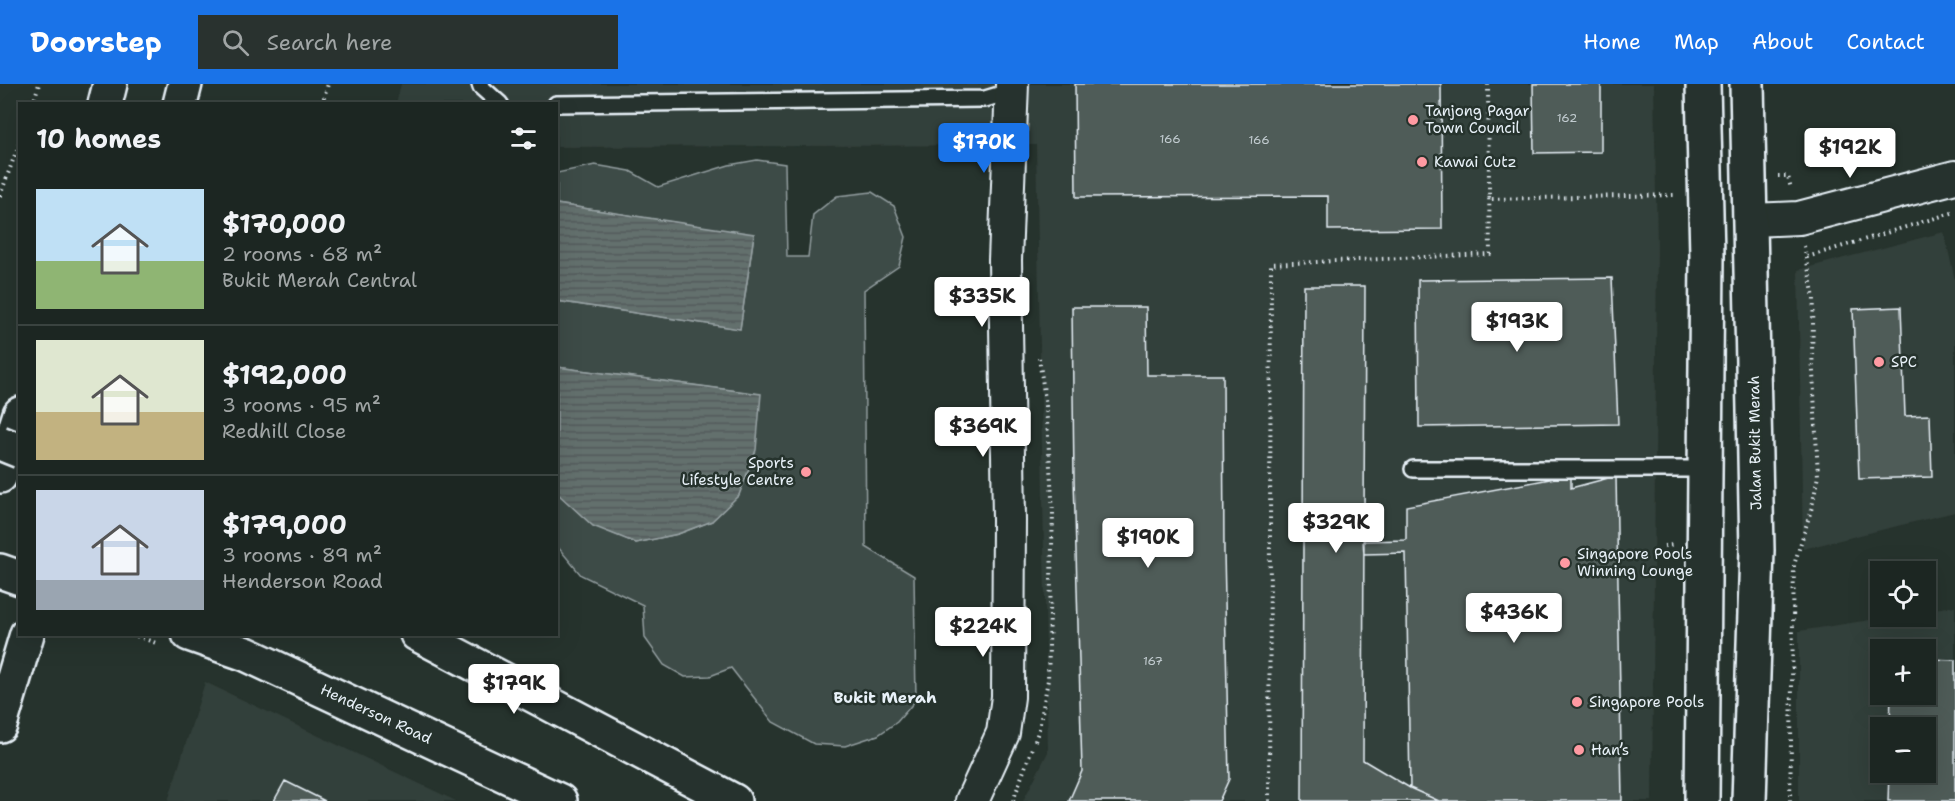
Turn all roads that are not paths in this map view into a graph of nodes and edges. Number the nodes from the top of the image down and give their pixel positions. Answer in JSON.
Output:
{"nodes":[{"id":1,"x":110,"y":84,"type":"edge"},
{"id":2,"x":185,"y":84,"type":"edge"},
{"id":3,"x":480,"y":84,"type":"edge"},
{"id":4,"x":1703,"y":84,"type":"edge"},
{"id":5,"x":1747,"y":84,"type":"edge"},
{"id":6,"x":1012,"y":88,"type":"edge"},
{"id":7,"x":106,"y":102,"type":"edge"},
{"id":8,"x":180,"y":102,"type":"edge"},
{"id":9,"x":498,"y":102,"type":"edge"},
{"id":10,"x":558,"y":104,"type":"edge"},
{"id":11,"x":1955,"y":177,"type":"edge"},
{"id":12,"x":1750,"y":220,"type":"junction"},
{"id":13,"x":18,"y":420,"type":"edge"},
{"id":14,"x":0,"y":443,"type":"edge"},
{"id":15,"x":18,"y":450,"type":"edge"},
{"id":16,"x":1705,"y":469,"type":"junction"},
{"id":17,"x":1413,"y":470,"type":"dead end"},
{"id":18,"x":0,"y":476,"type":"edge"},
{"id":19,"x":0,"y":571,"type":"edge"},
{"id":20,"x":18,"y":577,"type":"edge"},
{"id":21,"x":26,"y":636,"type":"edge"},
{"id":22,"x":195,"y":636,"type":"edge"},
{"id":23,"x":421,"y":636,"type":"edge"},
{"id":24,"x":0,"y":725,"type":"edge"},
{"id":25,"x":560,"y":801,"type":"edge"},
{"id":26,"x":734,"y":801,"type":"edge"},
{"id":27,"x":972,"y":801,"type":"edge"},
{"id":28,"x":1702,"y":801,"type":"edge"},
{"id":29,"x":1749,"y":801,"type":"edge"}],
"edges":[{"from":1,"to":7,"type":"main road"},
{"from":2,"to":8,"type":"main road"},
{"from":3,"to":9,"type":"lane"},
{"from":4,"to":16,"type":"main road"},
{"from":5,"to":12,"type":"main road","name":"Jalan Bukit Merah"},
{"from":6,"to":10,"type":"lane"},
{"from":6,"to":27,"type":"street"},
{"from":11,"to":12,"type":"street"},
{"from":12,"to":29,"type":"main road","name":"Jalan Bukit Merah"},
{"from":13,"to":18,"type":"main road"},
{"from":14,"to":15,"type":"main road","bridge":true},
{"from":16,"to":17,"type":"lane"},
{"from":16,"to":28,"type":"main road"},
{"from":19,"to":20,"type":"main road"},
{"from":21,"to":24,"type":"main road"},
{"from":22,"to":25,"type":"main road","name":"Henderson Road"},
{"from":23,"to":26,"type":"main road"}]}
